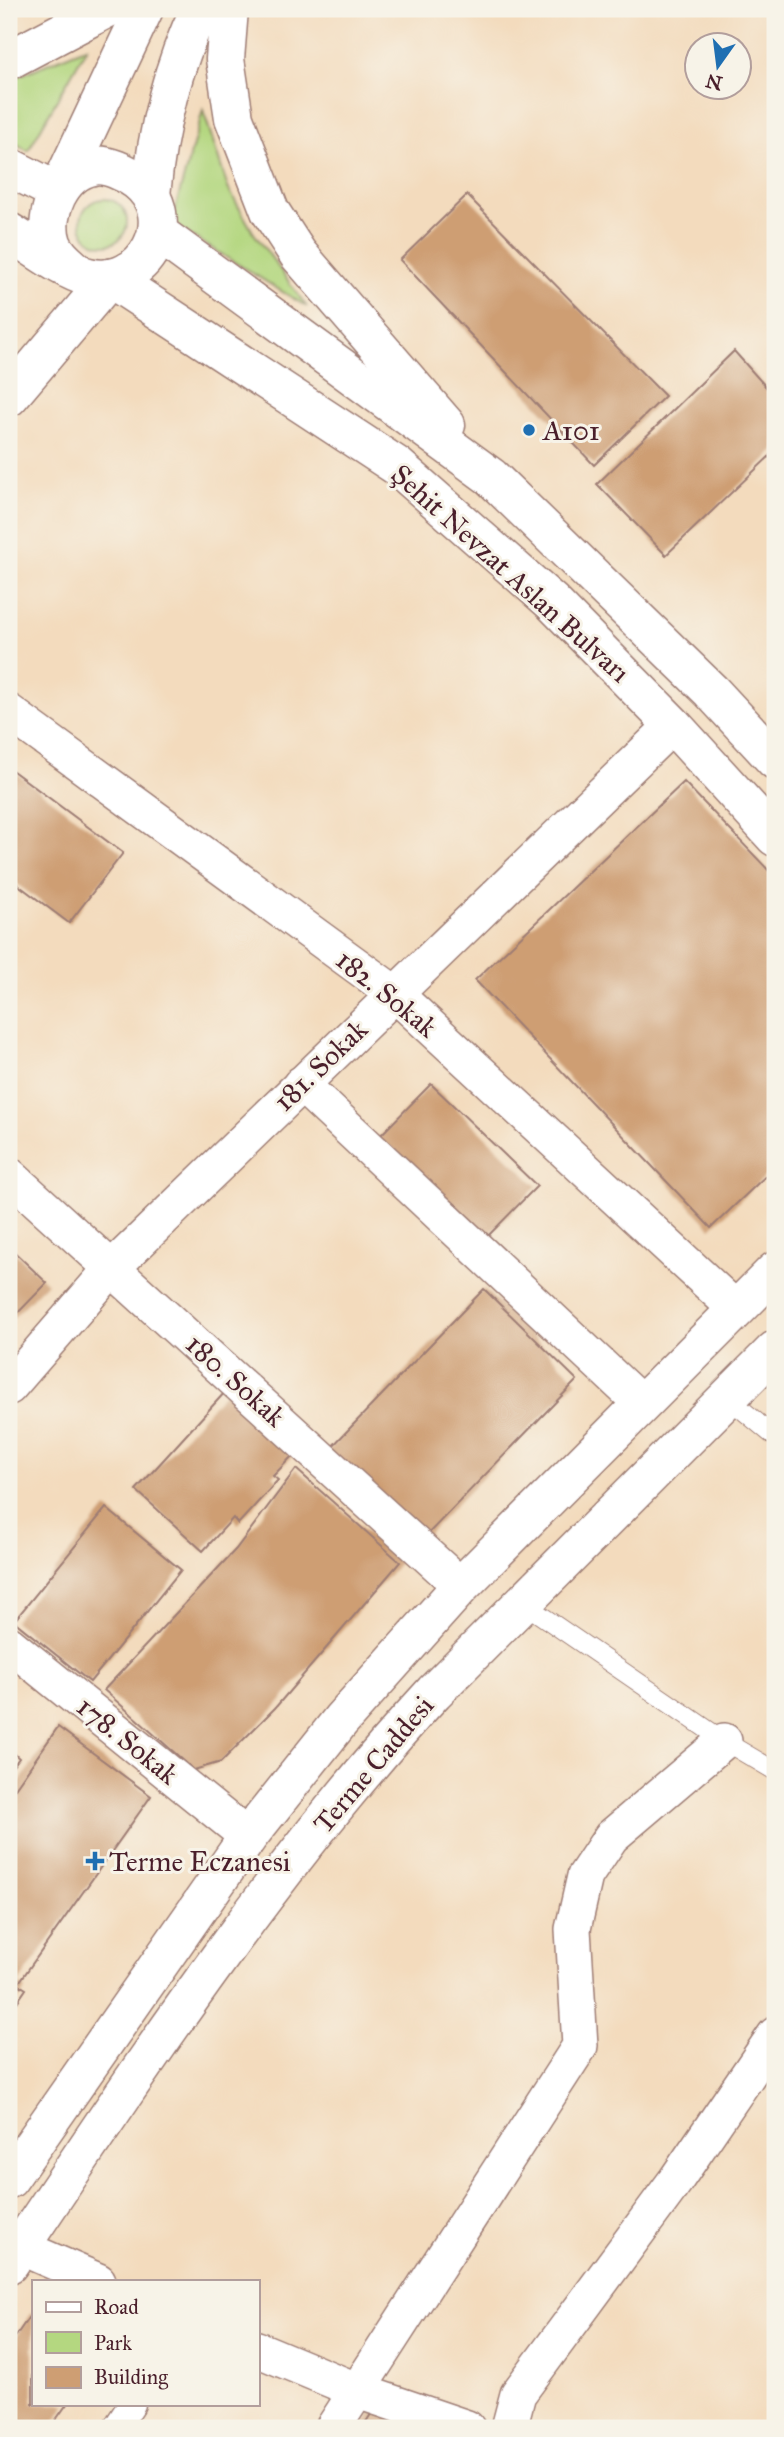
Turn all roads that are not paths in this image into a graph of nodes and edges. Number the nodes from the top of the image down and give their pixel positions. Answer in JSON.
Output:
{"nodes":[{"id":1,"x":106,"y":9,"type":"edge"},
{"id":2,"x":144,"y":9,"type":"edge"},
{"id":3,"x":200,"y":9,"type":"edge"},
{"id":4,"x":229,"y":9,"type":"edge"},
{"id":5,"x":9,"y":60,"type":"edge"},
{"id":6,"x":9,"y":167,"type":"edge"},
{"id":7,"x":58,"y":192,"type":"junction"},
{"id":8,"x":150,"y":195,"type":"junction"},
{"id":9,"x":9,"y":232,"type":"edge"},
{"id":10,"x":159,"y":233,"type":"junction"},
{"id":11,"x":93,"y":275,"type":"junction"},
{"id":12,"x":9,"y":379,"type":"edge"},
{"id":13,"x":9,"y":397,"type":"edge"},
{"id":14,"x":491,"y":477,"type":"junction"},
{"id":15,"x":9,"y":712,"type":"edge"},
{"id":16,"x":673,"y":725,"type":"junction"},
{"id":17,"x":775,"y":760,"type":"edge"},
{"id":18,"x":775,"y":837,"type":"edge"},
{"id":19,"x":394,"y":993,"type":"junction"},
{"id":20,"x":301,"y":1084,"type":"junction"},
{"id":21,"x":9,"y":1175,"type":"edge"},
{"id":22,"x":113,"y":1268,"type":"junction"},
{"id":23,"x":775,"y":1271,"type":"edge"},
{"id":24,"x":736,"y":1310,"type":"junction"},
{"id":25,"x":775,"y":1350,"type":"edge"},
{"id":26,"x":9,"y":1387,"type":"edge"},
{"id":27,"x":727,"y":1398,"type":"junction"},
{"id":28,"x":642,"y":1404,"type":"junction"},
{"id":29,"x":775,"y":1437,"type":"edge"},
{"id":30,"x":461,"y":1586,"type":"junction"},
{"id":31,"x":523,"y":1603,"type":"junction"},
{"id":32,"x":9,"y":1643,"type":"edge"},
{"id":33,"x":724,"y":1741,"type":"junction"},
{"id":34,"x":775,"y":1771,"type":"edge"},
{"id":35,"x":248,"y":1837,"type":"junction"},
{"id":36,"x":775,"y":2035,"type":"edge"},
{"id":37,"x":9,"y":2179,"type":"edge"},
{"id":38,"x":15,"y":2256,"type":"edge"},
{"id":39,"x":95,"y":2280,"type":"edge"},
{"id":40,"x":259,"y":2350,"type":"edge"},
{"id":41,"x":358,"y":2391,"type":"junction"},
{"id":42,"x":131,"y":2406,"type":"edge"},
{"id":43,"x":116,"y":2428,"type":"edge"},
{"id":44,"x":333,"y":2428,"type":"edge"},
{"id":45,"x":467,"y":2428,"type":"edge"},
{"id":46,"x":509,"y":2428,"type":"edge"}],
"edges":[{"from":1,"to":5,"type":"main road"},
{"from":2,"to":7,"type":"main road"},
{"from":3,"to":8,"type":"main road"},
{"from":4,"to":14,"type":"main road"},
{"from":6,"to":7,"type":"main road"},
{"from":7,"to":8,"type":"main road"},
{"from":7,"to":11,"type":"main road"},
{"from":8,"to":10,"type":"main road"},
{"from":9,"to":11,"type":"main road"},
{"from":10,"to":11,"type":"main road"},
{"from":10,"to":14,"type":"main road","name":"Şehit Nevzat Aslan Bulvarı"},
{"from":11,"to":12,"type":"main road"},
{"from":11,"to":13,"type":"main road"},
{"from":11,"to":16,"type":"main road","name":"Şehit Nevzat Aslan Bulvarı"},
{"from":14,"to":17,"type":"main road","name":"Şehit Nevzat Aslan Bulvarı"},
{"from":15,"to":19,"type":"street","name":"182. Sokak"},
{"from":16,"to":18,"type":"main road","name":"Şehit Nevzat Aslan Bulvarı"},
{"from":16,"to":19,"type":"street","name":"181. Sokak"},
{"from":19,"to":20,"type":"street","name":"181. Sokak"},
{"from":19,"to":24,"type":"street","name":"182. Sokak"},
{"from":20,"to":22,"type":"street","name":"181. Sokak"},
{"from":20,"to":28,"type":"street"},
{"from":21,"to":22,"type":"street","name":"180. Sokak"},
{"from":22,"to":26,"type":"street","name":"181. Sokak"},
{"from":22,"to":30,"type":"street","name":"180. Sokak"},
{"from":23,"to":24,"type":"main road","name":"Terme Caddesi"},
{"from":24,"to":28,"type":"main road","name":"Terme Caddesi"},
{"from":25,"to":27,"type":"main road","name":"Terme Caddesi"},
{"from":27,"to":29,"type":"lane"},
{"from":27,"to":31,"type":"main road","name":"Terme Caddesi"},
{"from":28,"to":30,"type":"main road","name":"Terme Caddesi"},
{"from":30,"to":35,"type":"main road","name":"Terme Caddesi"},
{"from":31,"to":33,"type":"lane"},
{"from":31,"to":38,"type":"main road","name":"Terme Caddesi"},
{"from":32,"to":35,"type":"street","name":"178. Sokak"},
{"from":33,"to":34,"type":"lane"},
{"from":33,"to":41,"type":"street"},
{"from":35,"to":37,"type":"main road","name":"Terme Caddesi"},
{"from":36,"to":46,"type":"street"},
{"from":38,"to":39,"type":"street"},
{"from":40,"to":41,"type":"street"},
{"from":41,"to":44,"type":"street"},
{"from":41,"to":45,"type":"street"},
{"from":42,"to":43,"type":"street"}]}
